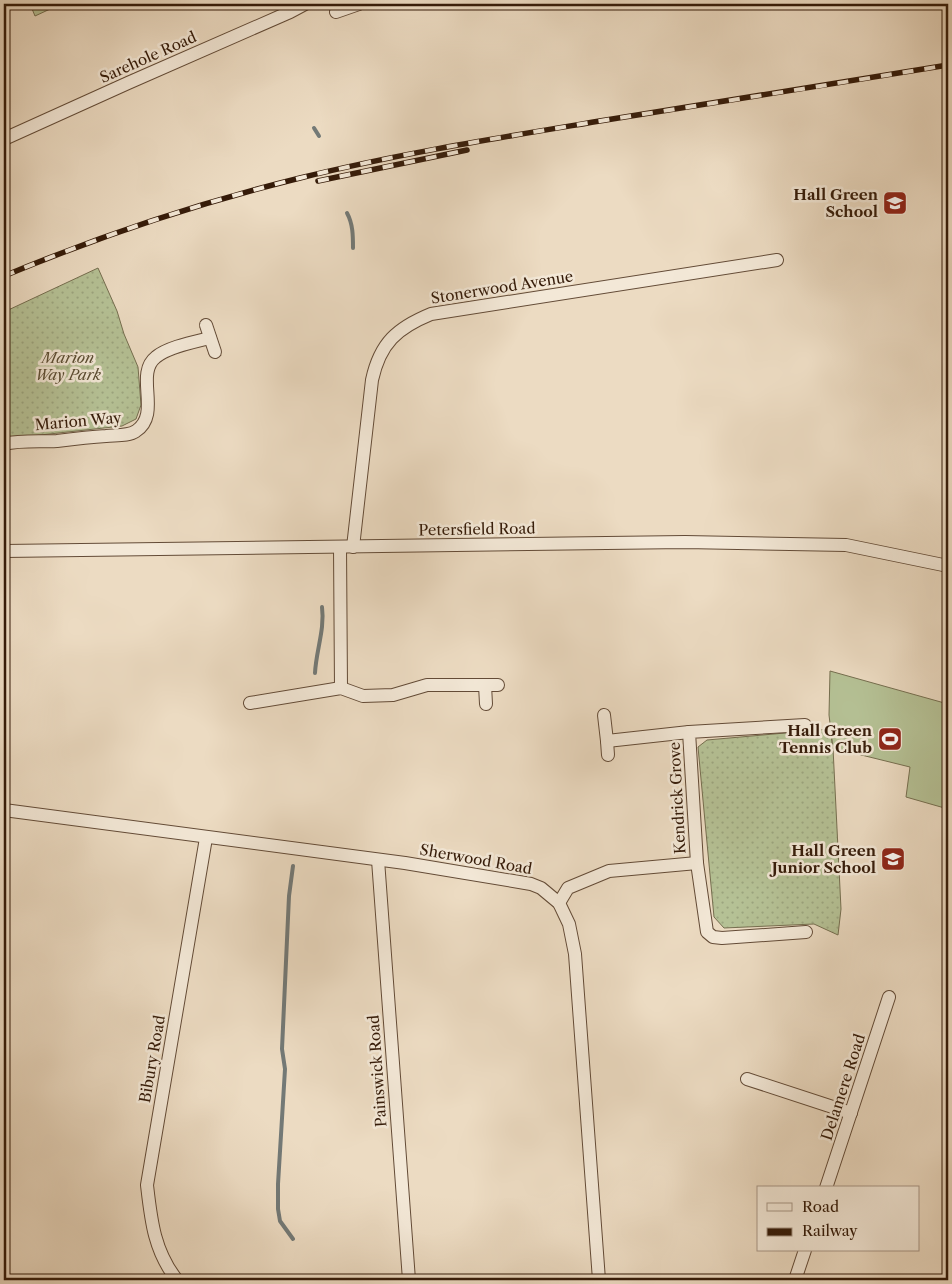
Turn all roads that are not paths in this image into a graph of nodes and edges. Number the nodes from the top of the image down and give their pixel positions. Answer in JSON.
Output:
{"nodes":[{"id":1,"x":305,"y":4,"type":"edge"},
{"id":2,"x":359,"y":4,"type":"edge"},
{"id":3,"x":336,"y":12,"type":"dead end"},
{"id":4,"x":4,"y":139,"type":"edge"},
{"id":5,"x":777,"y":260,"type":"dead end"},
{"id":6,"x":215,"y":352,"type":"dead end"},
{"id":7,"x":4,"y":444,"type":"edge"},
{"id":8,"x":346,"y":547,"type":"junction"},
{"id":9,"x":4,"y":551,"type":"edge"},
{"id":10,"x":948,"y":566,"type":"edge"},
{"id":11,"x":341,"y":688,"type":"junction"},
{"id":12,"x":250,"y":703,"type":"dead end"},
{"id":13,"x":486,"y":704,"type":"dead end"},
{"id":14,"x":604,"y":715,"type":"dead end"},
{"id":15,"x":805,"y":725,"type":"dead end"},
{"id":16,"x":689,"y":732,"type":"junction"},
{"id":17,"x":607,"y":741,"type":"junction"},
{"id":18,"x":608,"y":755,"type":"dead end"},
{"id":19,"x":4,"y":810,"type":"edge"},
{"id":20,"x":206,"y":838,"type":"junction"},
{"id":21,"x":378,"y":860,"type":"junction"},
{"id":22,"x":697,"y":864,"type":"junction"},
{"id":23,"x":559,"y":902,"type":"junction"},
{"id":24,"x":806,"y":932,"type":"dead end"},
{"id":25,"x":890,"y":997,"type":"dead end"},
{"id":26,"x":747,"y":1079,"type":"dead end"},
{"id":27,"x":852,"y":1113,"type":"junction"},
{"id":28,"x":827,"y":1186,"type":"edge"},
{"id":29,"x":804,"y":1252,"type":"edge"},
{"id":30,"x":177,"y":1280,"type":"edge"},
{"id":31,"x":409,"y":1280,"type":"edge"},
{"id":32,"x":599,"y":1280,"type":"edge"},
{"id":33,"x":795,"y":1280,"type":"edge"}],
"edges":[{"from":1,"to":4,"type":"street","name":"Sarehole Road"},
{"from":2,"to":3,"type":"street"},
{"from":5,"to":8,"type":"street","name":"Stonerwood Avenue"},
{"from":6,"to":7,"type":"street","name":"Marion Way"},
{"from":8,"to":9,"type":"street","name":"Petersfield Road"},
{"from":8,"to":10,"type":"street","name":"Petersfield Road"},
{"from":8,"to":11,"type":"street","name":"Stonerwood Avenue"},
{"from":11,"to":12,"type":"street"},
{"from":11,"to":13,"type":"street"},
{"from":14,"to":17,"type":"street"},
{"from":15,"to":16,"type":"street","name":"Kendrick Grove"},
{"from":16,"to":17,"type":"street","name":"Kendrick Grove"},
{"from":16,"to":22,"type":"street","name":"Kendrick Grove"},
{"from":17,"to":18,"type":"street"},
{"from":19,"to":20,"type":"street","name":"Sherwood Road"},
{"from":20,"to":21,"type":"street","name":"Sherwood Road"},
{"from":20,"to":30,"type":"street","name":"Bibury Road"},
{"from":21,"to":23,"type":"street","name":"Sherwood Road"},
{"from":21,"to":31,"type":"street","name":"Painswick Road"},
{"from":22,"to":23,"type":"street","name":"Kendrick Grove"},
{"from":22,"to":24,"type":"street","name":"Kendrick Grove"},
{"from":23,"to":32,"type":"street","name":"Sherwood Road"},
{"from":25,"to":27,"type":"street","name":"Delamere Road"},
{"from":26,"to":27,"type":"street"},
{"from":27,"to":28,"type":"street","name":"Delamere Road"},
{"from":29,"to":33,"type":"street"}]}
